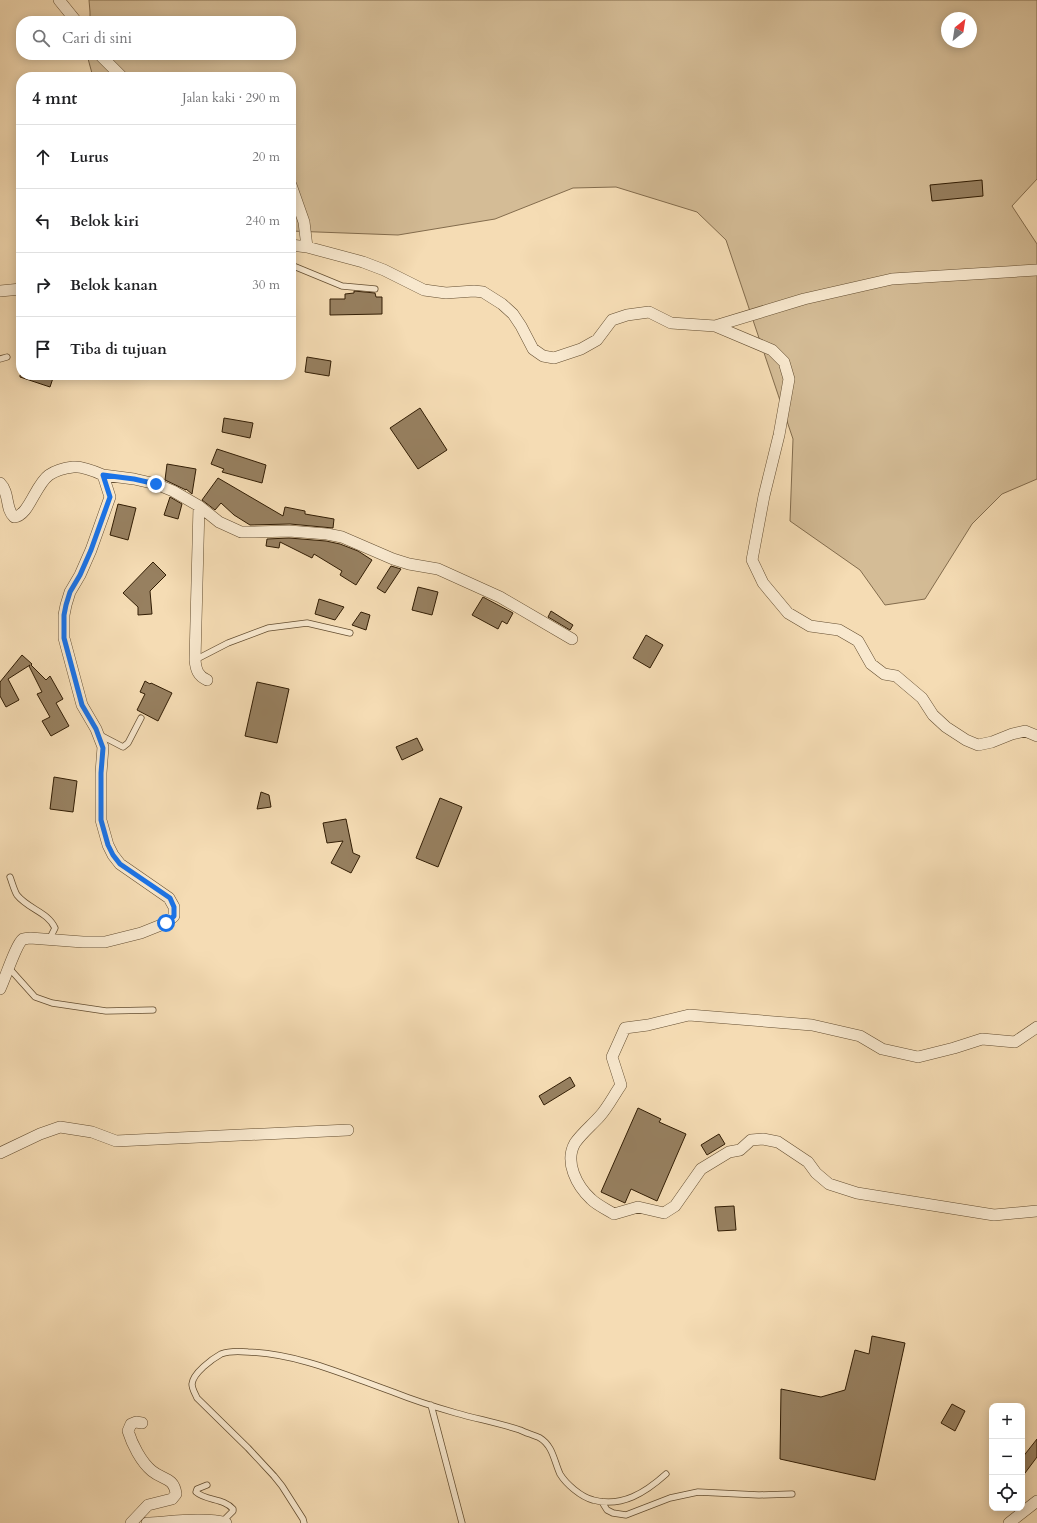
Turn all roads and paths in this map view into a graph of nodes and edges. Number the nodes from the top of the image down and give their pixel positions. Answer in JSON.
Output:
{"nodes":[{"id":1,"x":59,"y":0,"type":"edge"},
{"id":2,"x":72,"y":16,"type":"edge"},
{"id":3,"x":105,"y":60,"type":"edge"},
{"id":4,"x":117,"y":72,"type":"edge"},
{"id":5,"x":296,"y":199,"type":"edge"},
{"id":6,"x":296,"y":246,"type":"edge"},
{"id":7,"x":307,"y":247,"type":"junction"},
{"id":8,"x":296,"y":267,"type":"edge"},
{"id":9,"x":1037,"y":270,"type":"edge"},
{"id":10,"x":16,"y":289,"type":"edge"},
{"id":11,"x":376,"y":289,"type":"dead end"},
{"id":12,"x":0,"y":291,"type":"edge"},
{"id":13,"x":715,"y":326,"type":"junction"},
{"id":14,"x":7,"y":357,"type":"dead end"},
{"id":15,"x":0,"y":359,"type":"edge"},
{"id":16,"x":103,"y":475,"type":"junction"},
{"id":17,"x":0,"y":483,"type":"edge"},
{"id":18,"x":199,"y":506,"type":"junction"},
{"id":19,"x":350,"y":633,"type":"dead end"},
{"id":20,"x":572,"y":639,"type":"dead end"},
{"id":21,"x":195,"y":660,"type":"junction"},
{"id":22,"x":207,"y":680,"type":"dead end"},
{"id":23,"x":141,"y":718,"type":"dead end"},
{"id":24,"x":99,"y":734,"type":"junction"},
{"id":25,"x":1037,"y":736,"type":"edge"},
{"id":26,"x":10,"y":877,"type":"dead end"},
{"id":27,"x":50,"y":938,"type":"junction"},
{"id":28,"x":9,"y":968,"type":"junction"},
{"id":29,"x":0,"y":989,"type":"edge"},
{"id":30,"x":153,"y":1010,"type":"dead end"},
{"id":31,"x":1037,"y":1027,"type":"edge"},
{"id":32,"x":348,"y":1130,"type":"dead end"},
{"id":33,"x":0,"y":1153,"type":"edge"},
{"id":34,"x":1037,"y":1211,"type":"edge"},
{"id":35,"x":431,"y":1405,"type":"junction"},
{"id":36,"x":142,"y":1423,"type":"dead end"},
{"id":37,"x":666,"y":1474,"type":"dead end"},
{"id":38,"x":207,"y":1485,"type":"dead end"},
{"id":39,"x":792,"y":1494,"type":"dead end"},
{"id":40,"x":1037,"y":1501,"type":"edge"},
{"id":41,"x":602,"y":1502,"type":"junction"},
{"id":42,"x":130,"y":1523,"type":"edge"},
{"id":43,"x":147,"y":1523,"type":"edge"},
{"id":44,"x":223,"y":1523,"type":"edge"},
{"id":45,"x":304,"y":1523,"type":"edge"},
{"id":46,"x":462,"y":1523,"type":"edge"},
{"id":47,"x":1009,"y":1523,"type":"edge"}],
"edges":[{"from":1,"to":2,"type":"street"},
{"from":3,"to":4,"type":"street"},
{"from":5,"to":7,"type":"street"},
{"from":6,"to":7,"type":"street"},
{"from":7,"to":13,"type":"street"},
{"from":8,"to":11,"type":"lane"},
{"from":9,"to":13,"type":"street"},
{"from":10,"to":12,"type":"street"},
{"from":13,"to":25,"type":"street"},
{"from":14,"to":15,"type":"lane"},
{"from":16,"to":17,"type":"street"},
{"from":16,"to":18,"type":"street"},
{"from":16,"to":24,"type":"street"},
{"from":18,"to":20,"type":"street"},
{"from":18,"to":21,"type":"street"},
{"from":19,"to":21,"type":"lane"},
{"from":21,"to":22,"type":"street"},
{"from":23,"to":24,"type":"lane"},
{"from":24,"to":27,"type":"street"},
{"from":26,"to":27,"type":"lane"},
{"from":27,"to":28,"type":"street"},
{"from":28,"to":29,"type":"street"},
{"from":28,"to":30,"type":"lane"},
{"from":31,"to":34,"type":"street"},
{"from":32,"to":33,"type":"street"},
{"from":35,"to":41,"type":"lane"},
{"from":35,"to":45,"type":"lane"},
{"from":35,"to":46,"type":"lane"},
{"from":36,"to":42,"type":"street"},
{"from":37,"to":41,"type":"lane"},
{"from":38,"to":44,"type":"lane"},
{"from":39,"to":41,"type":"lane"},
{"from":40,"to":47,"type":"street"},
{"from":43,"to":44,"type":"street"}]}
